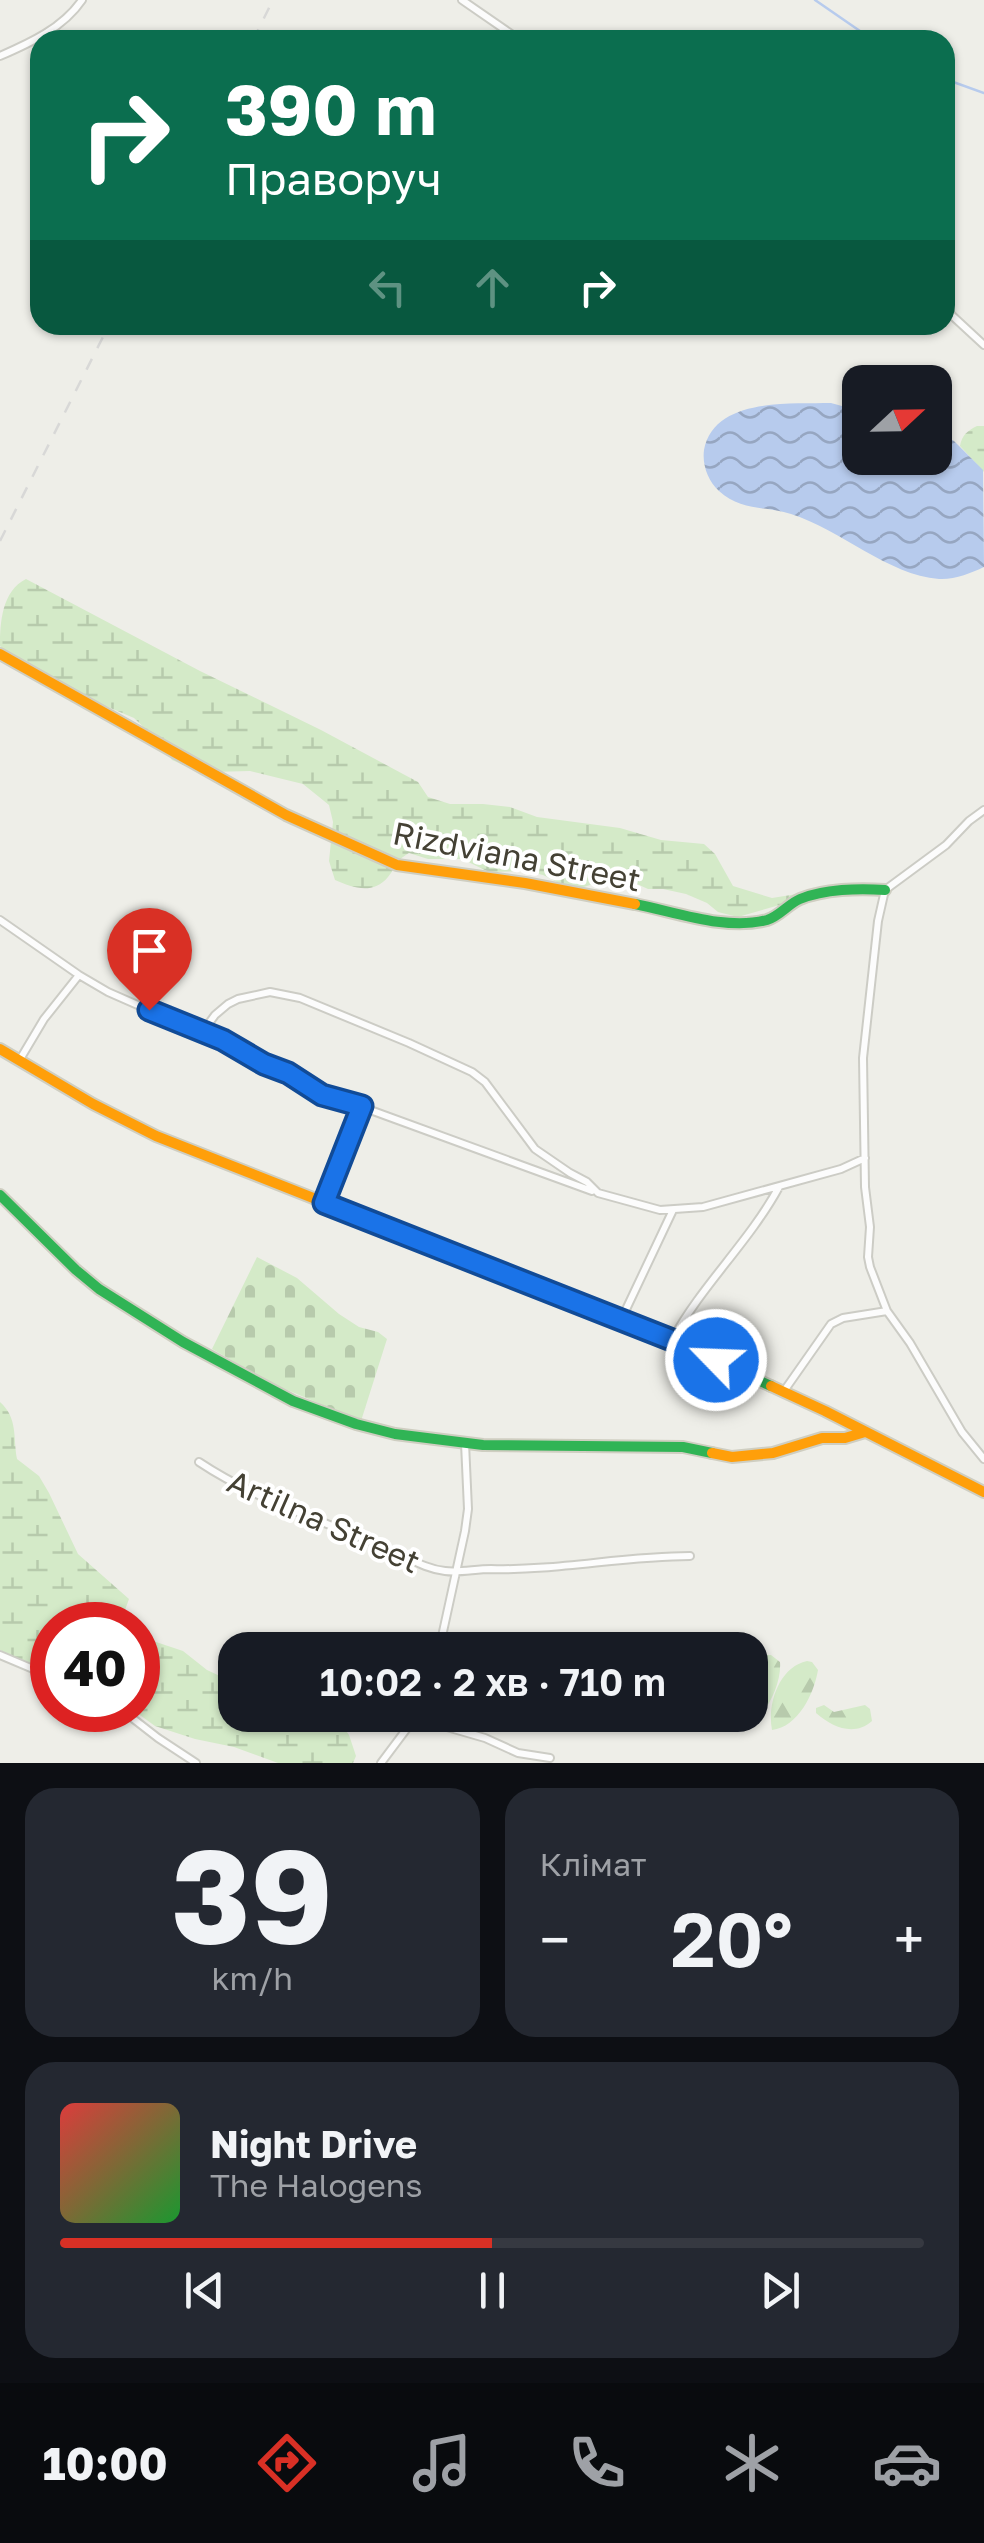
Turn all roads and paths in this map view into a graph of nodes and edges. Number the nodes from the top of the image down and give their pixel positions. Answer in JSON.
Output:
{"nodes":[{"id":1,"x":82,"y":0,"type":"edge"},
{"id":2,"x":462,"y":0,"type":"edge"},
{"id":3,"x":49,"y":30,"type":"edge"},
{"id":4,"x":506,"y":30,"type":"edge"},
{"id":5,"x":30,"y":40,"type":"edge"},
{"id":6,"x":0,"y":56,"type":"edge"},
{"id":7,"x":955,"y":318,"type":"edge"},
{"id":8,"x":984,"y":345,"type":"edge"},
{"id":9,"x":0,"y":654,"type":"edge"},
{"id":10,"x":984,"y":810,"type":"edge"},
{"id":11,"x":886,"y":890,"type":"junction"},
{"id":12,"x":0,"y":920,"type":"edge"},
{"id":13,"x":79,"y":975,"type":"junction"},
{"id":14,"x":204,"y":1030,"type":"junction"},
{"id":15,"x":0,"y":1049,"type":"edge"},
{"id":16,"x":19,"y":1062,"type":"junction"},
{"id":17,"x":362,"y":1106,"type":"junction"},
{"id":18,"x":865,"y":1158,"type":"junction"},
{"id":19,"x":779,"y":1186,"type":"junction"},
{"id":20,"x":598,"y":1193,"type":"junction"},
{"id":21,"x":0,"y":1195,"type":"edge"},
{"id":22,"x":324,"y":1203,"type":"junction"},
{"id":23,"x":673,"y":1210,"type":"junction"},
{"id":24,"x":887,"y":1311,"type":"junction"},
{"id":25,"x":621,"y":1320,"type":"junction"},
{"id":26,"x":672,"y":1340,"type":"junction"},
{"id":27,"x":784,"y":1391,"type":"junction"},
{"id":28,"x":866,"y":1432,"type":"junction"},
{"id":29,"x":465,"y":1443,"type":"junction"},
{"id":30,"x":984,"y":1458,"type":"edge"},
{"id":31,"x":200,"y":1462,"type":"dead end"},
{"id":32,"x":984,"y":1492,"type":"edge"},
{"id":33,"x":690,"y":1556,"type":"dead end"},
{"id":34,"x":455,"y":1571,"type":"junction"},
{"id":35,"x":443,"y":1632,"type":"edge"},
{"id":36,"x":0,"y":1656,"type":"edge"},
{"id":37,"x":30,"y":1668,"type":"edge"},
{"id":38,"x":150,"y":1732,"type":"edge"},
{"id":39,"x":404,"y":1732,"type":"edge"},
{"id":40,"x":464,"y":1732,"type":"edge"},
{"id":41,"x":550,"y":1758,"type":"dead end"},
{"id":42,"x":196,"y":1763,"type":"edge"},
{"id":43,"x":381,"y":1763,"type":"edge"}],
"edges":[{"from":1,"to":3,"type":"street"},
{"from":2,"to":4,"type":"street"},
{"from":5,"to":6,"type":"street"},
{"from":7,"to":8,"type":"street"},
{"from":9,"to":11,"type":"street","name":"Rizdviana Street"},
{"from":10,"to":11,"type":"street"},
{"from":11,"to":18,"type":"street"},
{"from":12,"to":13,"type":"street"},
{"from":13,"to":14,"type":"street"},
{"from":13,"to":16,"type":"street"},
{"from":14,"to":17,"type":"street"},
{"from":14,"to":20,"type":"street"},
{"from":15,"to":16,"type":"street"},
{"from":16,"to":22,"type":"street"},
{"from":17,"to":20,"type":"street"},
{"from":17,"to":22,"type":"street"},
{"from":18,"to":19,"type":"street"},
{"from":18,"to":24,"type":"street"},
{"from":19,"to":23,"type":"street"},
{"from":19,"to":26,"type":"street"},
{"from":20,"to":23,"type":"street"},
{"from":21,"to":29,"type":"street"},
{"from":22,"to":25,"type":"street"},
{"from":23,"to":25,"type":"street"},
{"from":24,"to":27,"type":"street"},
{"from":24,"to":30,"type":"street"},
{"from":25,"to":26,"type":"street"},
{"from":26,"to":27,"type":"street"},
{"from":27,"to":28,"type":"street"},
{"from":28,"to":29,"type":"street"},
{"from":28,"to":32,"type":"street"},
{"from":29,"to":34,"type":"street"},
{"from":31,"to":34,"type":"street","name":"Artilna Street"},
{"from":33,"to":34,"type":"street","name":"Artilna Street"},
{"from":34,"to":35,"type":"street"},
{"from":36,"to":37,"type":"street"},
{"from":38,"to":42,"type":"street"},
{"from":39,"to":43,"type":"street"},
{"from":40,"to":41,"type":"street"}]}
